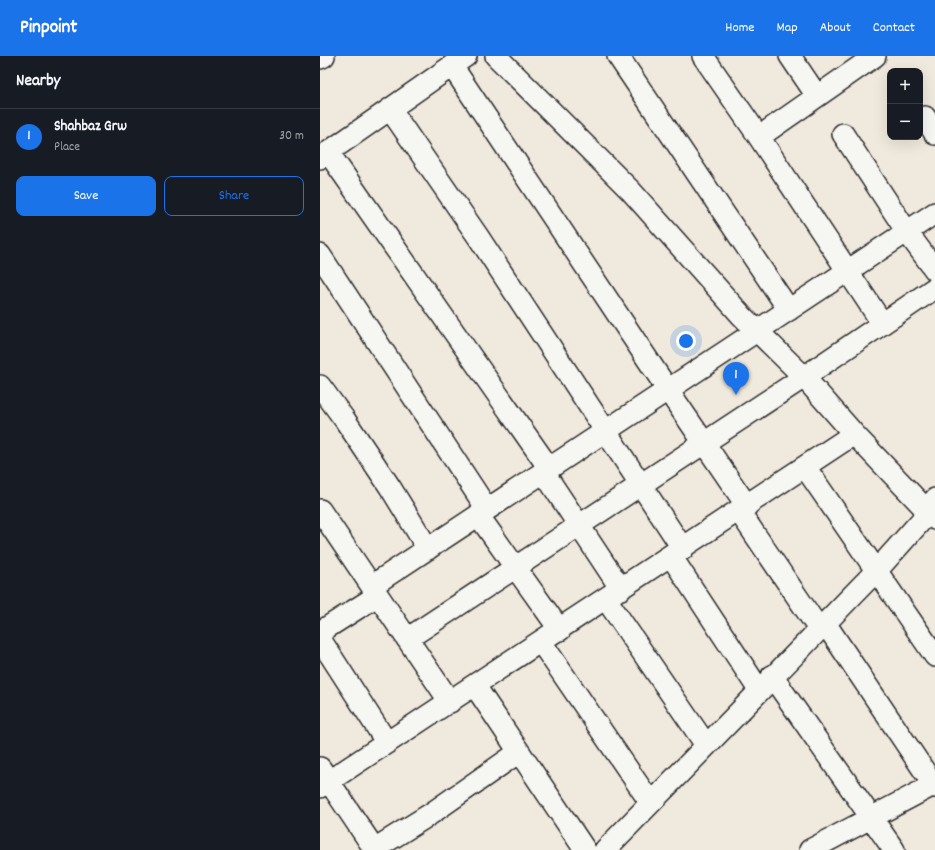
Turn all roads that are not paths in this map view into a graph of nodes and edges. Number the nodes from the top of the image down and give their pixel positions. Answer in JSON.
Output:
{"nodes":[{"id":1,"x":324,"y":56,"type":"edge"},
{"id":2,"x":496,"y":56,"type":"edge"},
{"id":3,"x":618,"y":56,"type":"edge"},
{"id":4,"x":703,"y":56,"type":"edge"},
{"id":5,"x":790,"y":56,"type":"edge"},
{"id":6,"x":875,"y":56,"type":"edge"},
{"id":7,"x":320,"y":58,"type":"edge"},
{"id":8,"x":459,"y":61,"type":"edge"},
{"id":9,"x":817,"y":96,"type":"junction"},
{"id":10,"x":390,"y":109,"type":"junction"},
{"id":11,"x":843,"y":134,"type":"dead end"},
{"id":12,"x":759,"y":137,"type":"junction"},
{"id":13,"x":324,"y":155,"type":"edge"},
{"id":14,"x":935,"y":213,"type":"edge"},
{"id":15,"x":906,"y":232,"type":"junction"},
{"id":16,"x":320,"y":255,"type":"edge"},
{"id":17,"x":935,"y":270,"type":"edge"},
{"id":18,"x":847,"y":272,"type":"junction"},
{"id":19,"x":935,"y":288,"type":"edge"},
{"id":20,"x":789,"y":310,"type":"junction"},
{"id":21,"x":882,"y":324,"type":"junction"},
{"id":22,"x":757,"y":331,"type":"junction"},
{"id":23,"x":804,"y":377,"type":"junction"},
{"id":24,"x":320,"y":386,"type":"edge"},
{"id":25,"x":668,"y":390,"type":"junction"},
{"id":26,"x":606,"y":430,"type":"junction"},
{"id":27,"x":854,"y":434,"type":"junction"},
{"id":28,"x":704,"y":444,"type":"junction"},
{"id":29,"x":805,"y":467,"type":"junction"},
{"id":30,"x":546,"y":470,"type":"junction"},
{"id":31,"x":642,"y":485,"type":"junction"},
{"id":32,"x":743,"y":508,"type":"junction"},
{"id":33,"x":320,"y":510,"type":"edge"},
{"id":34,"x":933,"y":510,"type":"edge"},
{"id":35,"x":483,"y":512,"type":"junction"},
{"id":36,"x":580,"y":526,"type":"junction"},
{"id":37,"x":428,"y":549,"type":"junction"},
{"id":38,"x":677,"y":552,"type":"junction"},
{"id":39,"x":517,"y":567,"type":"junction"},
{"id":40,"x":876,"y":571,"type":"junction"},
{"id":41,"x":374,"y":592,"type":"junction"},
{"id":42,"x":614,"y":594,"type":"junction"},
{"id":43,"x":822,"y":626,"type":"junction"},
{"id":44,"x":560,"y":630,"type":"junction"},
{"id":45,"x":320,"y":632,"type":"edge"},
{"id":46,"x":320,"y":639,"type":"edge"},
{"id":47,"x":407,"y":639,"type":"junction"},
{"id":48,"x":541,"y":642,"type":"junction"},
{"id":49,"x":935,"y":656,"type":"edge"},
{"id":50,"x":766,"y":683,"type":"junction"},
{"id":51,"x":475,"y":686,"type":"junction"},
{"id":52,"x":450,"y":702,"type":"junction"},
{"id":53,"x":387,"y":743,"type":"junction"},
{"id":54,"x":706,"y":745,"type":"junction"},
{"id":55,"x":519,"y":752,"type":"junction"},
{"id":56,"x":323,"y":779,"type":"edge"},
{"id":57,"x":935,"y":785,"type":"edge"},
{"id":58,"x":650,"y":802,"type":"junction"},
{"id":59,"x":872,"y":818,"type":"junction"},
{"id":60,"x":374,"y":850,"type":"edge"},
{"id":61,"x":585,"y":850,"type":"edge"},
{"id":62,"x":605,"y":850,"type":"edge"},
{"id":63,"x":810,"y":850,"type":"edge"},
{"id":64,"x":894,"y":850,"type":"edge"}],
"edges":[{"from":1,"to":7,"type":"street"},
{"from":2,"to":22,"type":"street"},
{"from":3,"to":20,"type":"street"},
{"from":4,"to":12,"type":"street"},
{"from":5,"to":9,"type":"street"},
{"from":6,"to":9,"type":"street"},
{"from":8,"to":10,"type":"street"},
{"from":8,"to":25,"type":"street"},
{"from":9,"to":12,"type":"street"},
{"from":10,"to":13,"type":"street"},
{"from":10,"to":26,"type":"street"},
{"from":11,"to":15,"type":"street"},
{"from":12,"to":18,"type":"street"},
{"from":13,"to":30,"type":"street"},
{"from":14,"to":15,"type":"street"},
{"from":15,"to":17,"type":"street"},
{"from":15,"to":18,"type":"street"},
{"from":16,"to":35,"type":"street"},
{"from":18,"to":20,"type":"street"},
{"from":18,"to":21,"type":"street"},
{"from":19,"to":21,"type":"street"},
{"from":20,"to":22,"type":"street"},
{"from":21,"to":23,"type":"street"},
{"from":22,"to":23,"type":"street"},
{"from":22,"to":25,"type":"street"},
{"from":23,"to":27,"type":"street"},
{"from":23,"to":28,"type":"street"},
{"from":24,"to":37,"type":"street"},
{"from":25,"to":26,"type":"street"},
{"from":25,"to":28,"type":"street"},
{"from":26,"to":30,"type":"street"},
{"from":26,"to":31,"type":"street"},
{"from":27,"to":29,"type":"street"},
{"from":27,"to":34,"type":"street"},
{"from":28,"to":31,"type":"street"},
{"from":28,"to":32,"type":"street"},
{"from":29,"to":32,"type":"street"},
{"from":29,"to":40,"type":"street"},
{"from":30,"to":35,"type":"street"},
{"from":30,"to":36,"type":"street"},
{"from":31,"to":36,"type":"street"},
{"from":31,"to":38,"type":"street"},
{"from":32,"to":38,"type":"street"},
{"from":32,"to":43,"type":"street"},
{"from":33,"to":41,"type":"street"},
{"from":34,"to":40,"type":"street"},
{"from":35,"to":37,"type":"street"},
{"from":35,"to":39,"type":"street"},
{"from":36,"to":39,"type":"street"},
{"from":36,"to":42,"type":"street"},
{"from":37,"to":41,"type":"street"},
{"from":38,"to":42,"type":"street"},
{"from":38,"to":50,"type":"street"},
{"from":39,"to":44,"type":"street"},
{"from":39,"to":47,"type":"street"},
{"from":40,"to":43,"type":"street"},
{"from":40,"to":49,"type":"street"},
{"from":41,"to":45,"type":"street"},
{"from":41,"to":47,"type":"street"},
{"from":42,"to":44,"type":"street"},
{"from":42,"to":54,"type":"street"},
{"from":43,"to":50,"type":"street"},
{"from":43,"to":57,"type":"street"},
{"from":44,"to":48,"type":"street"},
{"from":46,"to":53,"type":"street"},
{"from":47,"to":52,"type":"street"},
{"from":48,"to":51,"type":"street"},
{"from":48,"to":58,"type":"street"},
{"from":50,"to":54,"type":"street"},
{"from":50,"to":59,"type":"street"},
{"from":51,"to":52,"type":"street"},
{"from":51,"to":55,"type":"street"},
{"from":52,"to":53,"type":"street"},
{"from":53,"to":56,"type":"street"},
{"from":54,"to":58,"type":"street"},
{"from":55,"to":60,"type":"street"},
{"from":55,"to":61,"type":"street"},
{"from":56,"to":60,"type":"street"},
{"from":57,"to":59,"type":"street"},
{"from":58,"to":62,"type":"street"},
{"from":59,"to":63,"type":"street"},
{"from":59,"to":64,"type":"street"}]}
